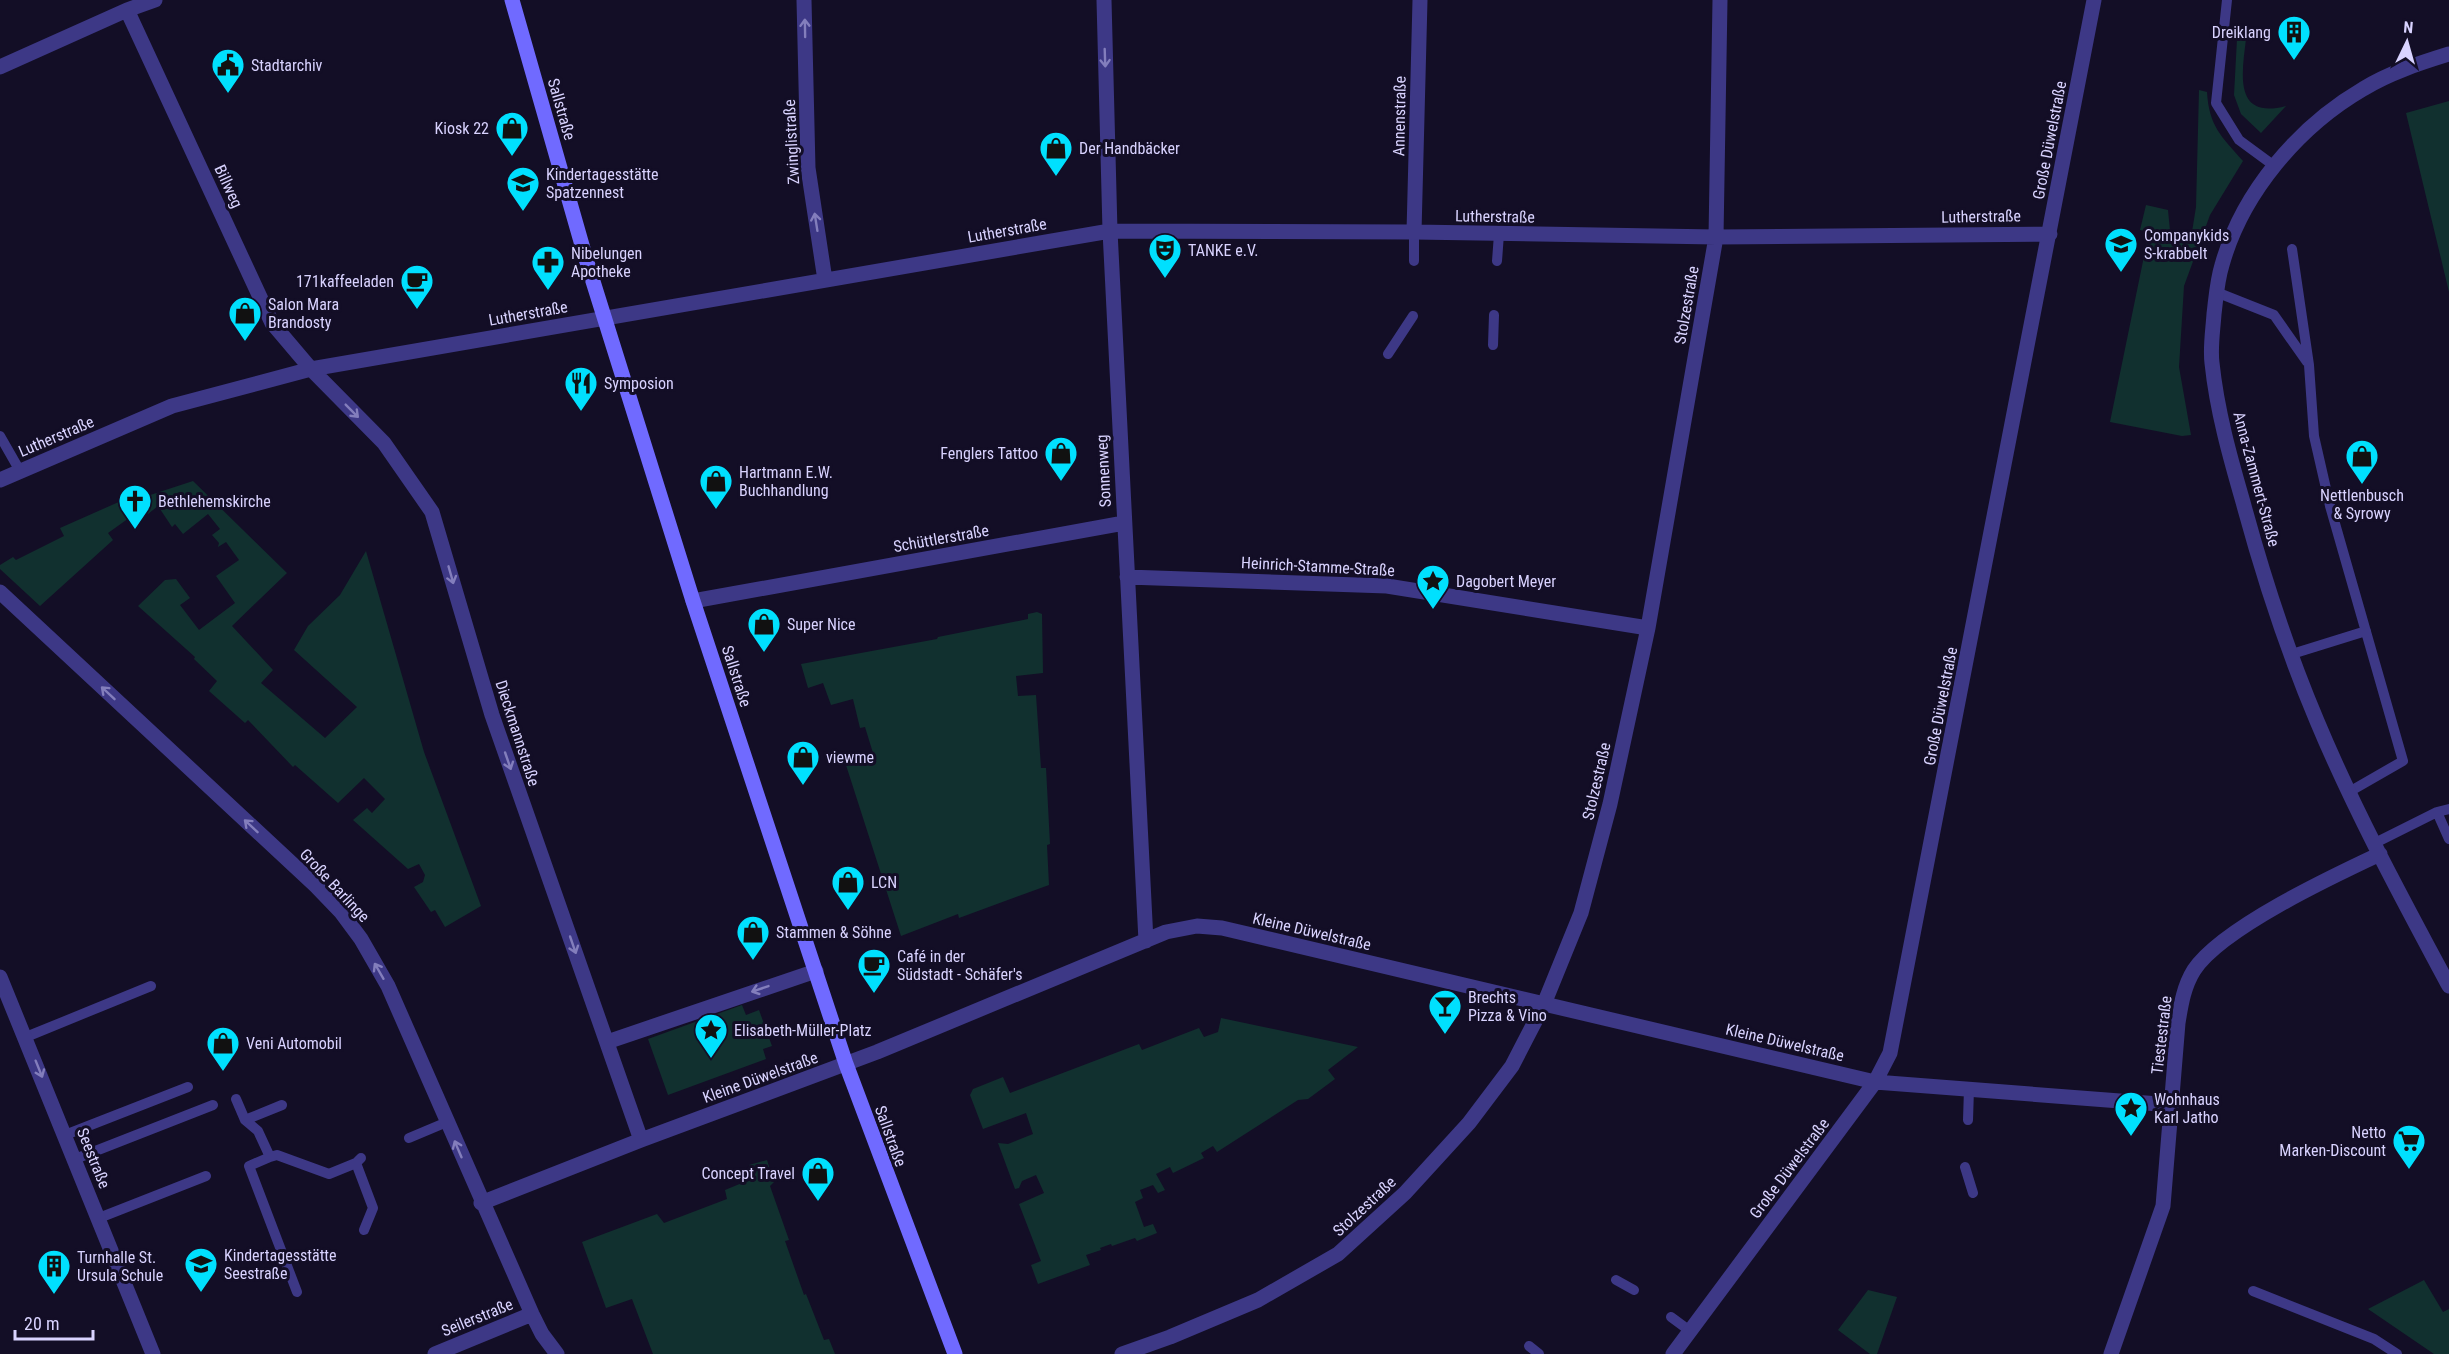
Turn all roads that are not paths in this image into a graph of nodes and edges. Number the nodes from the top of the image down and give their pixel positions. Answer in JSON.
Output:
{"nodes":[{"id":1,"x":155,"y":0,"type":"edge"},
{"id":2,"x":512,"y":0,"type":"edge"},
{"id":3,"x":804,"y":0,"type":"edge"},
{"id":4,"x":1104,"y":0,"type":"edge"},
{"id":5,"x":1420,"y":0,"type":"edge"},
{"id":6,"x":1720,"y":0,"type":"edge"},
{"id":7,"x":2094,"y":0,"type":"edge"},
{"id":8,"x":2227,"y":0,"type":"edge"},
{"id":9,"x":127,"y":10,"type":"junction"},
{"id":10,"x":2449,"y":54,"type":"edge"},
{"id":11,"x":0,"y":67,"type":"edge"},
{"id":12,"x":2273,"y":165,"type":"junction"},
{"id":13,"x":1110,"y":231,"type":"junction"},
{"id":14,"x":1414,"y":232,"type":"junction"},
{"id":15,"x":1499,"y":234,"type":"junction"},
{"id":16,"x":2050,"y":234,"type":"junction"},
{"id":17,"x":1716,"y":237,"type":"junction"},
{"id":18,"x":2292,"y":249,"type":"dead end"},
{"id":19,"x":1414,"y":261,"type":"dead end"},
{"id":20,"x":1497,"y":261,"type":"dead end"},
{"id":21,"x":825,"y":280,"type":"junction"},
{"id":22,"x":2216,"y":292,"type":"junction"},
{"id":23,"x":1494,"y":315,"type":"dead end"},
{"id":24,"x":1413,"y":316,"type":"dead end"},
{"id":25,"x":604,"y":319,"type":"junction"},
{"id":26,"x":1492,"y":345,"type":"dead end"},
{"id":27,"x":1388,"y":354,"type":"dead end"},
{"id":28,"x":2309,"y":365,"type":"junction"},
{"id":29,"x":311,"y":369,"type":"junction"},
{"id":30,"x":0,"y":436,"type":"edge"},
{"id":31,"x":20,"y":471,"type":"junction"},
{"id":32,"x":0,"y":480,"type":"edge"},
{"id":33,"x":1124,"y":523,"type":"junction"},
{"id":34,"x":1127,"y":577,"type":"junction"},
{"id":35,"x":0,"y":592,"type":"edge"},
{"id":36,"x":693,"y":600,"type":"junction"},
{"id":37,"x":1648,"y":628,"type":"junction"},
{"id":38,"x":2366,"y":632,"type":"junction"},
{"id":39,"x":2292,"y":654,"type":"junction"},
{"id":40,"x":2349,"y":792,"type":"junction"},
{"id":41,"x":2449,"y":809,"type":"edge"},
{"id":42,"x":2437,"y":812,"type":"junction"},
{"id":43,"x":2449,"y":839,"type":"edge"},
{"id":44,"x":2378,"y":848,"type":"junction"},
{"id":45,"x":1146,"y":941,"type":"junction"},
{"id":46,"x":816,"y":970,"type":"junction"},
{"id":47,"x":0,"y":977,"type":"edge"},
{"id":48,"x":151,"y":986,"type":"dead end"},
{"id":49,"x":2449,"y":987,"type":"edge"},
{"id":50,"x":1544,"y":1004,"type":"junction"},
{"id":51,"x":26,"y":1037,"type":"junction"},
{"id":52,"x":607,"y":1042,"type":"junction"},
{"id":53,"x":846,"y":1064,"type":"junction"},
{"id":54,"x":1875,"y":1082,"type":"junction"},
{"id":55,"x":188,"y":1087,"type":"dead end"},
{"id":56,"x":1970,"y":1089,"type":"junction"},
{"id":57,"x":236,"y":1099,"type":"dead end"},
{"id":58,"x":213,"y":1105,"type":"dead end"},
{"id":59,"x":282,"y":1105,"type":"dead end"},
{"id":60,"x":2172,"y":1105,"type":"junction"},
{"id":61,"x":245,"y":1120,"type":"junction"},
{"id":62,"x":1968,"y":1120,"type":"dead end"},
{"id":63,"x":447,"y":1122,"type":"junction"},
{"id":64,"x":65,"y":1135,"type":"junction"},
{"id":65,"x":410,"y":1138,"type":"dead end"},
{"id":66,"x":641,"y":1140,"type":"junction"},
{"id":67,"x":270,"y":1157,"type":"junction"},
{"id":68,"x":75,"y":1159,"type":"junction"},
{"id":69,"x":1965,"y":1167,"type":"dead end"},
{"id":70,"x":206,"y":1176,"type":"dead end"},
{"id":71,"x":1973,"y":1193,"type":"dead end"},
{"id":72,"x":481,"y":1203,"type":"junction"},
{"id":73,"x":99,"y":1218,"type":"junction"},
{"id":74,"x":364,"y":1230,"type":"dead end"},
{"id":75,"x":1616,"y":1280,"type":"dead end"},
{"id":76,"x":1634,"y":1290,"type":"dead end"},
{"id":77,"x":2253,"y":1291,"type":"dead end"},
{"id":78,"x":297,"y":1292,"type":"dead end"},
{"id":79,"x":532,"y":1314,"type":"junction"},
{"id":80,"x":1671,"y":1317,"type":"dead end"},
{"id":81,"x":1690,"y":1331,"type":"junction"},
{"id":82,"x":1528,"y":1346,"type":"dead end"},
{"id":83,"x":153,"y":1354,"type":"edge"},
{"id":84,"x":435,"y":1354,"type":"edge"},
{"id":85,"x":556,"y":1354,"type":"edge"},
{"id":86,"x":955,"y":1354,"type":"edge"},
{"id":87,"x":1122,"y":1354,"type":"edge"},
{"id":88,"x":1539,"y":1354,"type":"edge"},
{"id":89,"x":1673,"y":1354,"type":"edge"},
{"id":90,"x":2111,"y":1354,"type":"edge"},
{"id":91,"x":2397,"y":1354,"type":"edge"}],
"edges":[{"from":1,"to":9,"type":"street"},
{"from":2,"to":25,"type":"street","name":"Sallstraße"},
{"from":21,"to":3,"type":"street","name":"Zwinglistraße","one_way":true},
{"from":4,"to":13,"type":"street","name":"Sonnenweg","one_way":true},
{"from":5,"to":14,"type":"street","name":"Annenstraße"},
{"from":6,"to":17,"type":"street","name":"Stolzestraße"},
{"from":7,"to":16,"type":"street","name":"Große Düwelstraße"},
{"from":8,"to":12,"type":"lane"},
{"from":9,"to":11,"type":"street"},
{"from":9,"to":29,"type":"street","name":"Billweg"},
{"from":10,"to":12,"type":"street","name":"Anna-Zammert-Straße"},
{"from":12,"to":22,"type":"street","name":"Anna-Zammert-Straße"},
{"from":13,"to":14,"type":"street","name":"Lutherstraße"},
{"from":13,"to":21,"type":"street","name":"Lutherstraße"},
{"from":13,"to":33,"type":"street","name":"Sonnenweg"},
{"from":14,"to":15,"type":"street","name":"Lutherstraße"},
{"from":14,"to":19,"type":"lane"},
{"from":15,"to":17,"type":"street","name":"Lutherstraße"},
{"from":15,"to":20,"type":"lane"},
{"from":16,"to":17,"type":"street","name":"Lutherstraße"},
{"from":16,"to":54,"type":"street","name":"Große Düwelstraße"},
{"from":17,"to":37,"type":"street","name":"Stolzestraße"},
{"from":18,"to":28,"type":"lane"},
{"from":21,"to":25,"type":"street","name":"Lutherstraße"},
{"from":22,"to":28,"type":"lane"},
{"from":22,"to":39,"type":"street","name":"Anna-Zammert-Straße"},
{"from":23,"to":26,"type":"lane"},
{"from":24,"to":27,"type":"lane"},
{"from":25,"to":29,"type":"street","name":"Lutherstraße"},
{"from":25,"to":36,"type":"street","name":"Sallstraße"},
{"from":28,"to":38,"type":"lane"},
{"from":29,"to":31,"type":"street","name":"Lutherstraße"},
{"from":29,"to":52,"type":"street","name":"Dieckmannstraße","one_way":true},
{"from":30,"to":31,"type":"lane"},
{"from":31,"to":32,"type":"street","name":"Lutherstraße"},
{"from":33,"to":34,"type":"street","name":"Sonnenweg"},
{"from":33,"to":36,"type":"street","name":"Schüttlerstraße"},
{"from":34,"to":37,"type":"street","name":"Heinrich-Stamme-Straße"},
{"from":34,"to":45,"type":"street","name":"Sonnenweg"},
{"from":63,"to":35,"type":"street","name":"Große Barlinge","one_way":true},
{"from":36,"to":46,"type":"street","name":"Sallstraße"},
{"from":37,"to":50,"type":"street","name":"Stolzestraße"},
{"from":38,"to":39,"type":"lane"},
{"from":38,"to":40,"type":"lane"},
{"from":39,"to":40,"type":"street","name":"Anna-Zammert-Straße"},
{"from":40,"to":44,"type":"street","name":"Anna-Zammert-Straße"},
{"from":41,"to":42,"type":"lane"},
{"from":42,"to":43,"type":"lane"},
{"from":42,"to":44,"type":"lane"},
{"from":44,"to":49,"type":"street","name":"Anna-Zammert-Straße"},
{"from":44,"to":60,"type":"street","name":"Tiestestraße"},
{"from":45,"to":50,"type":"street","name":"Kleine Düwelstraße"},
{"from":45,"to":53,"type":"street","name":"Kleine Düwelstraße"},
{"from":46,"to":52,"type":"street","one_way":true},
{"from":46,"to":53,"type":"street","name":"Sallstraße"},
{"from":47,"to":51,"type":"street","name":"Seestraße"},
{"from":48,"to":51,"type":"lane"},
{"from":50,"to":54,"type":"street","name":"Kleine Düwelstraße"},
{"from":50,"to":87,"type":"street","name":"Stolzestraße"},
{"from":51,"to":64,"type":"street","name":"Seestraße","one_way":true},
{"from":52,"to":66,"type":"street","name":"Dieckmannstraße"},
{"from":53,"to":66,"type":"street","name":"Kleine Düwelstraße"},
{"from":53,"to":86,"type":"street","name":"Sallstraße"},
{"from":54,"to":56,"type":"street","name":"Kleine Düwelstraße"},
{"from":54,"to":81,"type":"street","name":"Große Düwelstraße"},
{"from":55,"to":64,"type":"lane"},
{"from":56,"to":60,"type":"street","name":"Kleine Düwelstraße"},
{"from":56,"to":62,"type":"lane"},
{"from":57,"to":61,"type":"lane"},
{"from":58,"to":68,"type":"lane"},
{"from":59,"to":61,"type":"lane"},
{"from":60,"to":90,"type":"street","name":"Tiestestraße"},
{"from":61,"to":67,"type":"lane"},
{"from":63,"to":65,"type":"lane"},
{"from":72,"to":63,"type":"street","name":"Große Barlinge","one_way":true},
{"from":64,"to":68,"type":"street","name":"Seestraße"},
{"from":66,"to":72,"type":"street","name":"Kleine Düwelstraße"},
{"from":67,"to":74,"type":"lane"},
{"from":67,"to":78,"type":"lane"},
{"from":68,"to":73,"type":"street","name":"Seestraße"},
{"from":69,"to":71,"type":"lane"},
{"from":70,"to":73,"type":"lane"},
{"from":72,"to":79,"type":"street","name":"Große Barlinge"},
{"from":73,"to":83,"type":"street","name":"Seestraße"},
{"from":75,"to":76,"type":"lane"},
{"from":77,"to":91,"type":"lane"},
{"from":79,"to":84,"type":"street","name":"Seilerstraße"},
{"from":79,"to":85,"type":"street","name":"Große Barlinge"},
{"from":80,"to":81,"type":"lane"},
{"from":81,"to":89,"type":"street","name":"Große Düwelstraße"},
{"from":82,"to":88,"type":"lane"}]}
